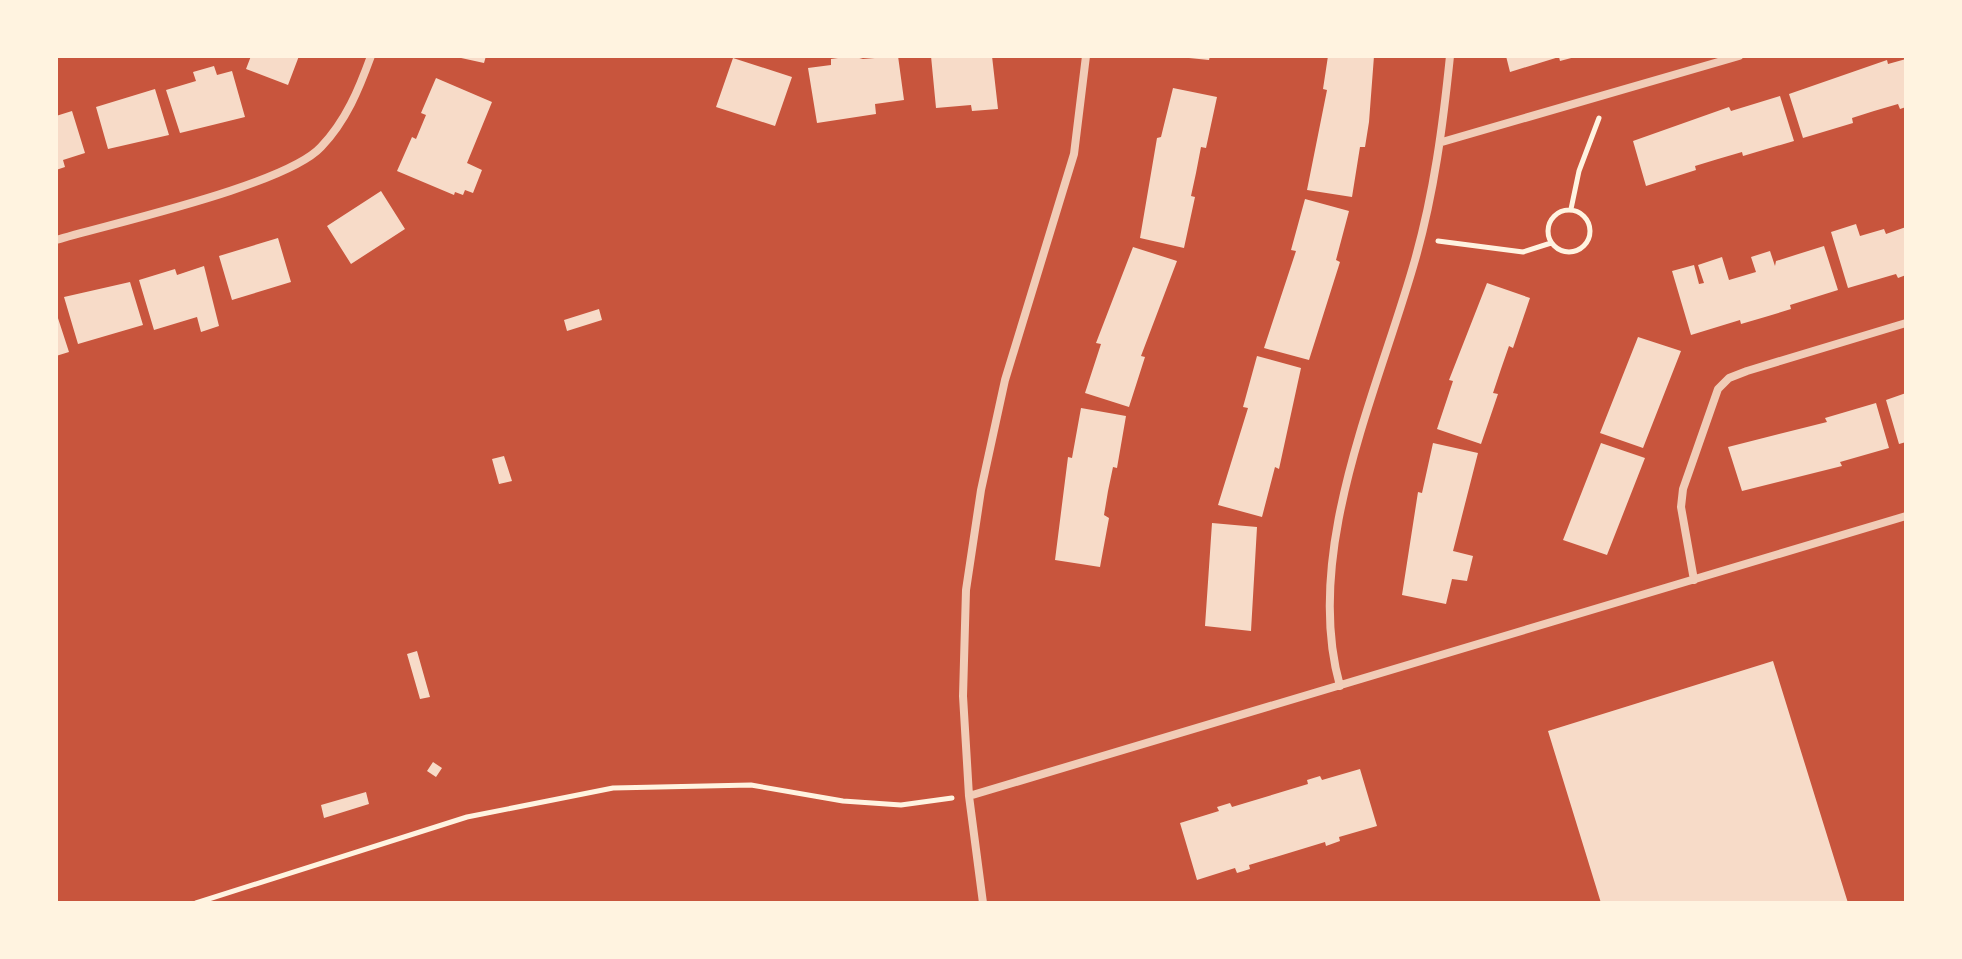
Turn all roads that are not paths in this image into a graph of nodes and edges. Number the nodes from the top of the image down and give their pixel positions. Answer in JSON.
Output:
{"nodes":[{"id":1,"x":371,"y":56,"type":"edge"},
{"id":2,"x":1086,"y":56,"type":"edge"},
{"id":3,"x":1450,"y":56,"type":"edge"},
{"id":4,"x":1739,"y":56,"type":"edge"},
{"id":5,"x":1442,"y":142,"type":"junction"},
{"id":6,"x":56,"y":240,"type":"edge"},
{"id":7,"x":1906,"y":323,"type":"edge"},
{"id":8,"x":1906,"y":516,"type":"edge"},
{"id":9,"x":1694,"y":580,"type":"junction"},
{"id":10,"x":1340,"y":686,"type":"junction"},
{"id":11,"x":969,"y":796,"type":"junction"},
{"id":12,"x":983,"y":903,"type":"edge"}],
"edges":[{"from":1,"to":6,"type":"street"},
{"from":2,"to":11,"type":"street"},
{"from":3,"to":5,"type":"street"},
{"from":4,"to":5,"type":"street"},
{"from":5,"to":10,"type":"street"},
{"from":7,"to":9,"type":"street"},
{"from":8,"to":9,"type":"street"},
{"from":9,"to":10,"type":"street"},
{"from":10,"to":11,"type":"street"},
{"from":11,"to":12,"type":"street"}]}
